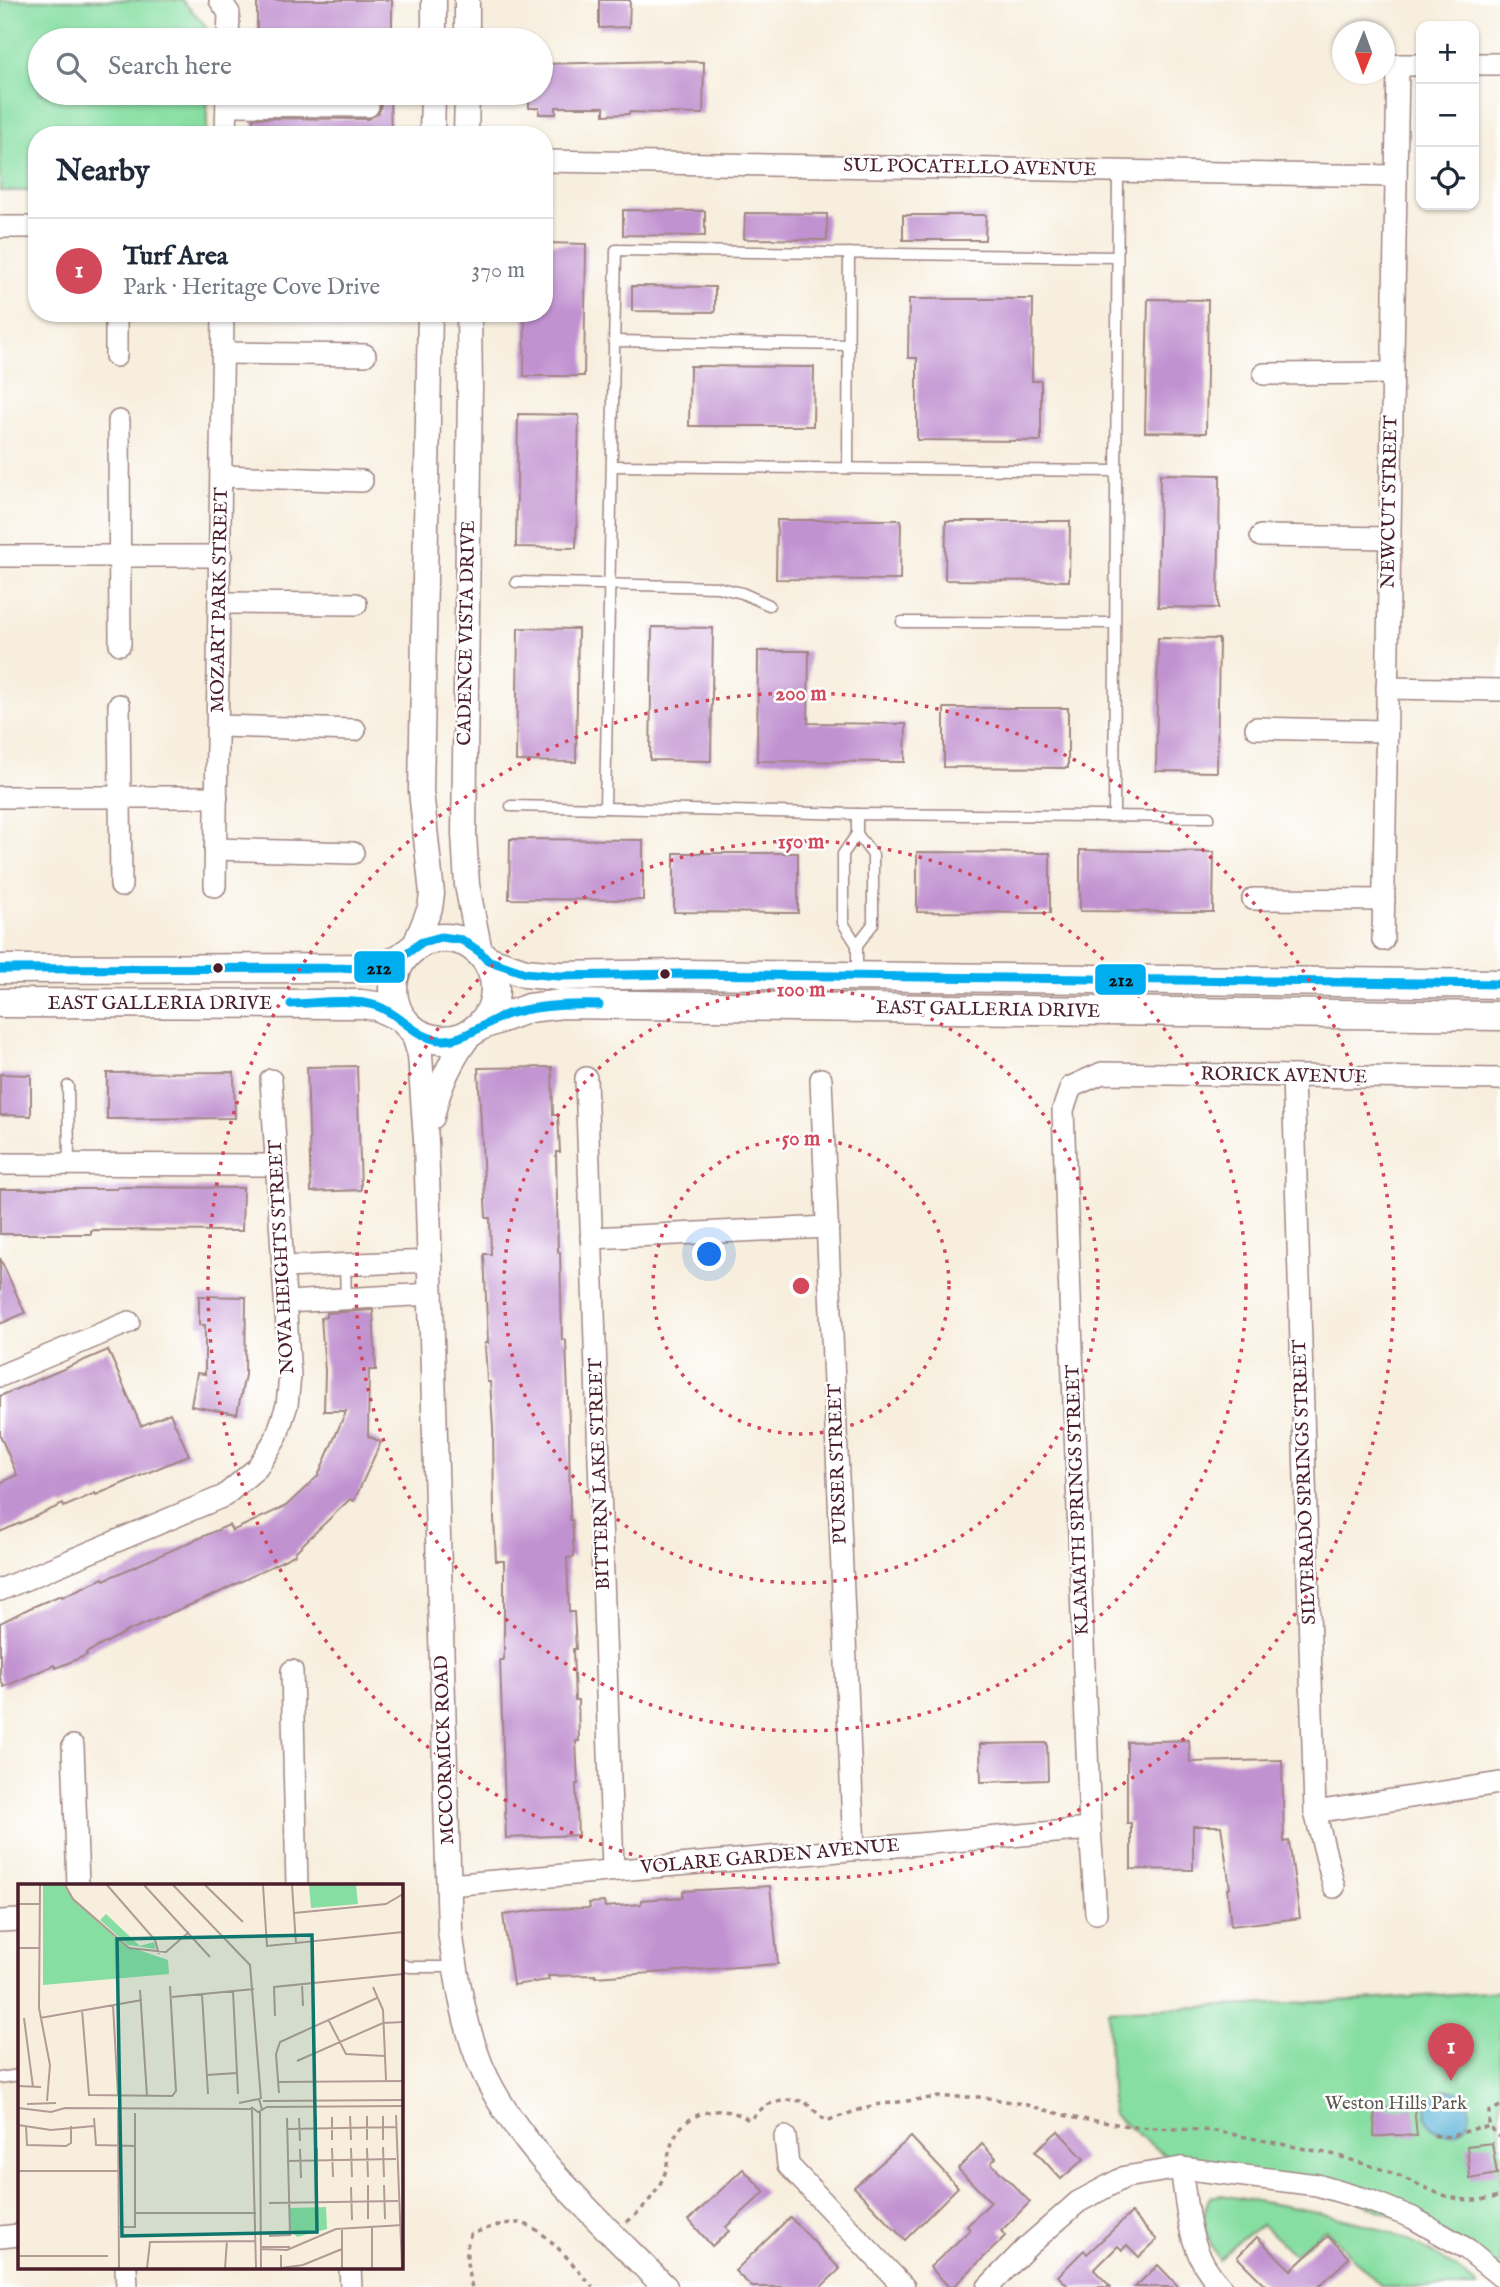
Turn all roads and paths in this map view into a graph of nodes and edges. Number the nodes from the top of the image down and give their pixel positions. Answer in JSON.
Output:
{"nodes":[{"id":1,"x":220,"y":0,"type":"edge"},
{"id":2,"x":434,"y":0,"type":"edge"},
{"id":3,"x":467,"y":0,"type":"edge"},
{"id":4,"x":228,"y":28,"type":"edge"},
{"id":5,"x":434,"y":28,"type":"edge"},
{"id":6,"x":467,"y":28,"type":"edge"},
{"id":7,"x":1479,"y":64,"type":"edge"},
{"id":8,"x":1500,"y":64,"type":"edge"},
{"id":9,"x":1416,"y":65,"type":"edge"},
{"id":10,"x":227,"y":105,"type":"edge"},
{"id":11,"x":348,"y":105,"type":"edge"},
{"id":12,"x":433,"y":105,"type":"edge"},
{"id":13,"x":467,"y":105,"type":"edge"},
{"id":14,"x":368,"y":106,"type":"dead end"},
{"id":15,"x":226,"y":126,"type":"edge"},
{"id":16,"x":432,"y":126,"type":"edge"},
{"id":17,"x":466,"y":126,"type":"edge"},
{"id":18,"x":553,"y":161,"type":"edge"},
{"id":19,"x":1118,"y":171,"type":"junction"},
{"id":20,"x":1396,"y":176,"type":"junction"},
{"id":21,"x":0,"y":227,"type":"edge"},
{"id":22,"x":28,"y":227,"type":"edge"},
{"id":23,"x":849,"y":253,"type":"junction"},
{"id":24,"x":1117,"y":257,"type":"junction"},
{"id":25,"x":116,"y":322,"type":"edge"},
{"id":26,"x":223,"y":322,"type":"edge"},
{"id":27,"x":430,"y":322,"type":"edge"},
{"id":28,"x":469,"y":322,"type":"edge"},
{"id":29,"x":615,"y":341,"type":"junction"},
{"id":30,"x":849,"y":345,"type":"junction"},
{"id":31,"x":223,"y":352,"type":"junction"},
{"id":32,"x":365,"y":355,"type":"dead end"},
{"id":33,"x":116,"y":356,"type":"dead end"},
{"id":34,"x":1393,"y":373,"type":"junction"},
{"id":35,"x":1264,"y":374,"type":"dead end"},
{"id":36,"x":119,"y":421,"type":"dead end"},
{"id":37,"x":613,"y":466,"type":"junction"},
{"id":38,"x":848,"y":468,"type":"junction"},
{"id":39,"x":1115,"y":471,"type":"junction"},
{"id":40,"x":222,"y":476,"type":"junction"},
{"id":41,"x":362,"y":481,"type":"dead end"},
{"id":42,"x":1261,"y":536,"type":"dead end"},
{"id":43,"x":1390,"y":538,"type":"junction"},
{"id":44,"x":0,"y":556,"type":"edge"},
{"id":45,"x":120,"y":556,"type":"junction"},
{"id":46,"x":221,"y":556,"type":"junction"},
{"id":47,"x":516,"y":582,"type":"dead end"},
{"id":48,"x":611,"y":584,"type":"junction"},
{"id":49,"x":220,"y":603,"type":"junction"},
{"id":50,"x":356,"y":604,"type":"dead end"},
{"id":51,"x":769,"y":605,"type":"dead end"},
{"id":52,"x":902,"y":622,"type":"dead end"},
{"id":53,"x":1114,"y":623,"type":"junction"},
{"id":54,"x":120,"y":644,"type":"dead end"},
{"id":55,"x":1387,"y":688,"type":"junction"},
{"id":56,"x":1500,"y":690,"type":"edge"},
{"id":57,"x":119,"y":705,"type":"dead end"},
{"id":58,"x":218,"y":726,"type":"junction"},
{"id":59,"x":1256,"y":729,"type":"dead end"},
{"id":60,"x":355,"y":730,"type":"dead end"},
{"id":61,"x":1387,"y":731,"type":"junction"},
{"id":62,"x":0,"y":797,"type":"edge"},
{"id":63,"x":120,"y":797,"type":"junction"},
{"id":64,"x":217,"y":797,"type":"junction"},
{"id":65,"x":511,"y":806,"type":"dead end"},
{"id":66,"x":605,"y":808,"type":"junction"},
{"id":67,"x":857,"y":814,"type":"junction"},
{"id":68,"x":1114,"y":815,"type":"junction"},
{"id":69,"x":1209,"y":817,"type":"dead end"},
{"id":70,"x":857,"y":834,"type":"junction"},
{"id":71,"x":215,"y":849,"type":"junction"},
{"id":72,"x":353,"y":853,"type":"dead end"},
{"id":73,"x":121,"y":886,"type":"dead end"},
{"id":74,"x":215,"y":886,"type":"dead end"},
{"id":75,"x":1253,"y":899,"type":"dead end"},
{"id":76,"x":1384,"y":900,"type":"junction"},
{"id":77,"x":1383,"y":940,"type":"dead end"},
{"id":78,"x":858,"y":945,"type":"junction"},
{"id":79,"x":410,"y":950,"type":"junction"},
{"id":80,"x":484,"y":956,"type":"junction"},
{"id":81,"x":0,"y":969,"type":"edge"},
{"id":82,"x":857,"y":976,"type":"junction"},
{"id":83,"x":1500,"y":984,"type":"edge"},
{"id":84,"x":0,"y":1003,"type":"edge"},
{"id":85,"x":1500,"y":1016,"type":"edge"},
{"id":86,"x":407,"y":1024,"type":"junction"},
{"id":87,"x":476,"y":1029,"type":"junction"},
{"id":88,"x":1293,"y":1076,"type":"junction"},
{"id":89,"x":586,"y":1078,"type":"dead end"},
{"id":90,"x":821,"y":1079,"type":"dead end"},
{"id":91,"x":1500,"y":1079,"type":"edge"},
{"id":92,"x":271,"y":1080,"type":"dead end"},
{"id":93,"x":68,"y":1086,"type":"dead end"},
{"id":94,"x":1071,"y":1087,"type":"joint"},
{"id":95,"x":426,"y":1141,"type":"junction"},
{"id":96,"x":0,"y":1164,"type":"edge"},
{"id":97,"x":69,"y":1164,"type":"junction"},
{"id":98,"x":276,"y":1165,"type":"junction"},
{"id":99,"x":828,"y":1227,"type":"junction"},
{"id":100,"x":592,"y":1238,"type":"junction"},
{"id":101,"x":430,"y":1261,"type":"junction"},
{"id":102,"x":345,"y":1265,"type":"junction"},
{"id":103,"x":284,"y":1267,"type":"junction"},
{"id":104,"x":432,"y":1294,"type":"junction"},
{"id":105,"x":346,"y":1299,"type":"junction"},
{"id":106,"x":286,"y":1302,"type":"junction"},
{"id":107,"x":129,"y":1322,"type":"dead end"},
{"id":108,"x":0,"y":1376,"type":"edge"},
{"id":109,"x":0,"y":1590,"type":"edge"},
{"id":110,"x":292,"y":1671,"type":"dead end"},
{"id":111,"x":73,"y":1746,"type":"dead end"},
{"id":112,"x":1500,"y":1783,"type":"edge"},
{"id":113,"x":1315,"y":1812,"type":"junction"},
{"id":114,"x":1090,"y":1829,"type":"junction"},
{"id":115,"x":855,"y":1849,"type":"junction"},
{"id":116,"x":613,"y":1870,"type":"junction"},
{"id":117,"x":78,"y":1884,"type":"edge"},
{"id":118,"x":297,"y":1884,"type":"edge"},
{"id":119,"x":449,"y":1885,"type":"junction"},
{"id":120,"x":1334,"y":1886,"type":"dead end"},
{"id":121,"x":1096,"y":1913,"type":"dead end"},
{"id":122,"x":18,"y":1920,"type":"edge"},
{"id":123,"x":0,"y":1921,"type":"edge"},
{"id":124,"x":402,"y":1964,"type":"edge"},
{"id":125,"x":456,"y":1967,"type":"junction"},
{"id":126,"x":18,"y":2075,"type":"edge"},
{"id":127,"x":0,"y":2078,"type":"edge"},
{"id":128,"x":1500,"y":2106,"type":"edge"},
{"id":129,"x":1489,"y":2127,"type":"junction"},
{"id":130,"x":1434,"y":2135,"type":"dead end"},
{"id":131,"x":785,"y":2137,"type":"dead end"},
{"id":132,"x":1500,"y":2137,"type":"edge"},
{"id":133,"x":1181,"y":2168,"type":"junction"},
{"id":134,"x":1500,"y":2196,"type":"edge"},
{"id":135,"x":614,"y":2234,"type":"junction"},
{"id":136,"x":18,"y":2235,"type":"edge"},
{"id":137,"x":0,"y":2237,"type":"edge"},
{"id":138,"x":1497,"y":2268,"type":"edge"},
{"id":139,"x":472,"y":2287,"type":"edge"},
{"id":140,"x":593,"y":2287,"type":"edge"},
{"id":141,"x":665,"y":2287,"type":"edge"},
{"id":142,"x":904,"y":2287,"type":"edge"},
{"id":143,"x":988,"y":2287,"type":"edge"},
{"id":144,"x":1221,"y":2287,"type":"edge"}],
"edges":[{"from":1,"to":4,"type":"street"},
{"from":2,"to":5,"type":"street"},
{"from":3,"to":6,"type":"street"},
{"from":7,"to":8,"type":"street"},
{"from":9,"to":20,"type":"street","name":"NEWCUT STREET"},
{"from":10,"to":15,"type":"street"},
{"from":11,"to":14,"type":"street"},
{"from":12,"to":16,"type":"street"},
{"from":13,"to":17,"type":"street"},
{"from":18,"to":19,"type":"street","name":"SUL POCATELLO AVENUE"},
{"from":19,"to":20,"type":"street","name":"SUL POCATELLO AVENUE"},
{"from":19,"to":24,"type":"lane"},
{"from":20,"to":34,"type":"street","name":"NEWCUT STREET"},
{"from":21,"to":22,"type":"street"},
{"from":23,"to":24,"type":"lane"},
{"from":23,"to":29,"type":"lane"},
{"from":23,"to":30,"type":"lane"},
{"from":24,"to":39,"type":"lane"},
{"from":25,"to":33,"type":"street"},
{"from":26,"to":31,"type":"street","name":"MOZART PARK STREET"},
{"from":27,"to":79,"type":"street"},
{"from":28,"to":80,"type":"street","name":"CADENCE VISTA DRIVE"},
{"from":29,"to":30,"type":"lane"},
{"from":29,"to":37,"type":"lane"},
{"from":30,"to":38,"type":"lane"},
{"from":31,"to":32,"type":"street"},
{"from":31,"to":40,"type":"street","name":"MOZART PARK STREET"},
{"from":34,"to":35,"type":"street"},
{"from":34,"to":43,"type":"street","name":"NEWCUT STREET"},
{"from":36,"to":45,"type":"street"},
{"from":37,"to":38,"type":"lane"},
{"from":37,"to":48,"type":"lane"},
{"from":38,"to":39,"type":"lane"},
{"from":39,"to":53,"type":"lane"},
{"from":40,"to":41,"type":"street"},
{"from":40,"to":46,"type":"street","name":"MOZART PARK STREET"},
{"from":42,"to":43,"type":"street"},
{"from":43,"to":55,"type":"street","name":"NEWCUT STREET"},
{"from":44,"to":45,"type":"street"},
{"from":45,"to":46,"type":"street"},
{"from":45,"to":54,"type":"street"},
{"from":46,"to":49,"type":"street","name":"MOZART PARK STREET"},
{"from":47,"to":48,"type":"lane"},
{"from":48,"to":51,"type":"lane"},
{"from":48,"to":66,"type":"lane"},
{"from":49,"to":50,"type":"street"},
{"from":49,"to":58,"type":"street","name":"MOZART PARK STREET"},
{"from":52,"to":53,"type":"lane"},
{"from":53,"to":68,"type":"lane"},
{"from":55,"to":56,"type":"street"},
{"from":55,"to":61,"type":"street","name":"NEWCUT STREET"},
{"from":57,"to":63,"type":"street"},
{"from":58,"to":60,"type":"street"},
{"from":58,"to":64,"type":"street","name":"MOZART PARK STREET"},
{"from":59,"to":61,"type":"street"},
{"from":61,"to":76,"type":"street","name":"NEWCUT STREET"},
{"from":62,"to":63,"type":"street"},
{"from":63,"to":64,"type":"street"},
{"from":63,"to":73,"type":"street"},
{"from":64,"to":71,"type":"street","name":"MOZART PARK STREET"},
{"from":65,"to":66,"type":"lane"},
{"from":66,"to":67,"type":"lane"},
{"from":67,"to":68,"type":"lane"},
{"from":67,"to":70,"type":"lane"},
{"from":68,"to":69,"type":"lane"},
{"from":70,"to":78,"type":"lane"},
{"from":70,"to":78,"type":"lane"},
{"from":71,"to":72,"type":"street"},
{"from":71,"to":74,"type":"street","name":"MOZART PARK STREET"},
{"from":75,"to":76,"type":"street"},
{"from":76,"to":77,"type":"street","name":"NEWCUT STREET"},
{"from":78,"to":82,"type":"lane"},
{"from":79,"to":80,"type":"main road"},
{"from":79,"to":81,"type":"main road","name":"EAST GALLERIA DRIVE"},
{"from":79,"to":86,"type":"main road"},
{"from":80,"to":82,"type":"main road","name":"EAST GALLERIA DRIVE"},
{"from":80,"to":87,"type":"main road"},
{"from":82,"to":83,"type":"main road","name":"EAST GALLERIA DRIVE"},
{"from":84,"to":86,"type":"main road","name":"EAST GALLERIA DRIVE"},
{"from":85,"to":87,"type":"main road","name":"EAST GALLERIA DRIVE"},
{"from":86,"to":87,"type":"main road"},
{"from":86,"to":95,"type":"street","name":"MCCORMICK ROAD"},
{"from":87,"to":95,"type":"street","name":"MCCORMICK ROAD"},
{"from":88,"to":91,"type":"street","name":"RORICK AVENUE"},
{"from":88,"to":94,"type":"street","name":"RORICK AVENUE"},
{"from":88,"to":113,"type":"street","name":"SILVERADO SPRINGS STREET"},
{"from":89,"to":100,"type":"street","name":"BITTERN LAKE STREET"},
{"from":90,"to":99,"type":"street","name":"PURSER STREET"},
{"from":92,"to":98,"type":"street","name":"NOVA HEIGHTS STREET"},
{"from":93,"to":97,"type":"lane"},
{"from":94,"to":114,"type":"street","name":"KLAMATH SPRINGS STREET"},
{"from":95,"to":101,"type":"street","name":"MCCORMICK ROAD"},
{"from":96,"to":97,"type":"street"},
{"from":97,"to":98,"type":"street"},
{"from":98,"to":103,"type":"street","name":"NOVA HEIGHTS STREET"},
{"from":99,"to":100,"type":"street"},
{"from":99,"to":115,"type":"street","name":"PURSER STREET"},
{"from":100,"to":116,"type":"street","name":"BITTERN LAKE STREET"},
{"from":101,"to":102,"type":"street"},
{"from":101,"to":104,"type":"street","name":"MCCORMICK ROAD"},
{"from":102,"to":103,"type":"street"},
{"from":102,"to":105,"type":"lane"},
{"from":103,"to":106,"type":"street","name":"NOVA HEIGHTS STREET"},
{"from":104,"to":105,"type":"street"},
{"from":104,"to":119,"type":"street","name":"MCCORMICK ROAD"},
{"from":105,"to":106,"type":"street"},
{"from":106,"to":109,"type":"street","name":"NOVA HEIGHTS STREET"},
{"from":107,"to":108,"type":"street"},
{"from":110,"to":118,"type":"street"},
{"from":111,"to":117,"type":"street"},
{"from":112,"to":113,"type":"street"},
{"from":113,"to":120,"type":"street","name":"SILVERADO SPRINGS STREET"},
{"from":114,"to":115,"type":"street","name":"VOLARE GARDEN AVENUE"},
{"from":114,"to":121,"type":"street","name":"KLAMATH SPRINGS STREET"},
{"from":115,"to":116,"type":"street","name":"VOLARE GARDEN AVENUE"},
{"from":116,"to":119,"type":"street","name":"VOLARE GARDEN AVENUE"},
{"from":119,"to":125,"type":"street","name":"MCCORMICK ROAD"},
{"from":122,"to":123,"type":"street"},
{"from":124,"to":125,"type":"lane"},
{"from":125,"to":135,"type":"street","name":"MCCORMICK ROAD"},
{"from":126,"to":127,"type":"lane"},
{"from":128,"to":129,"type":"path"},
{"from":129,"to":130,"type":"path"},
{"from":129,"to":132,"type":"path"},
{"from":131,"to":142,"type":"street"},
{"from":133,"to":138,"type":"street"},
{"from":133,"to":143,"type":"street"},
{"from":133,"to":144,"type":"street"},
{"from":134,"to":135,"type":"path"},
{"from":135,"to":141,"type":"street","name":"MCCORMICK ROAD"},
{"from":136,"to":137,"type":"street"},
{"from":139,"to":140,"type":"path"}]}
